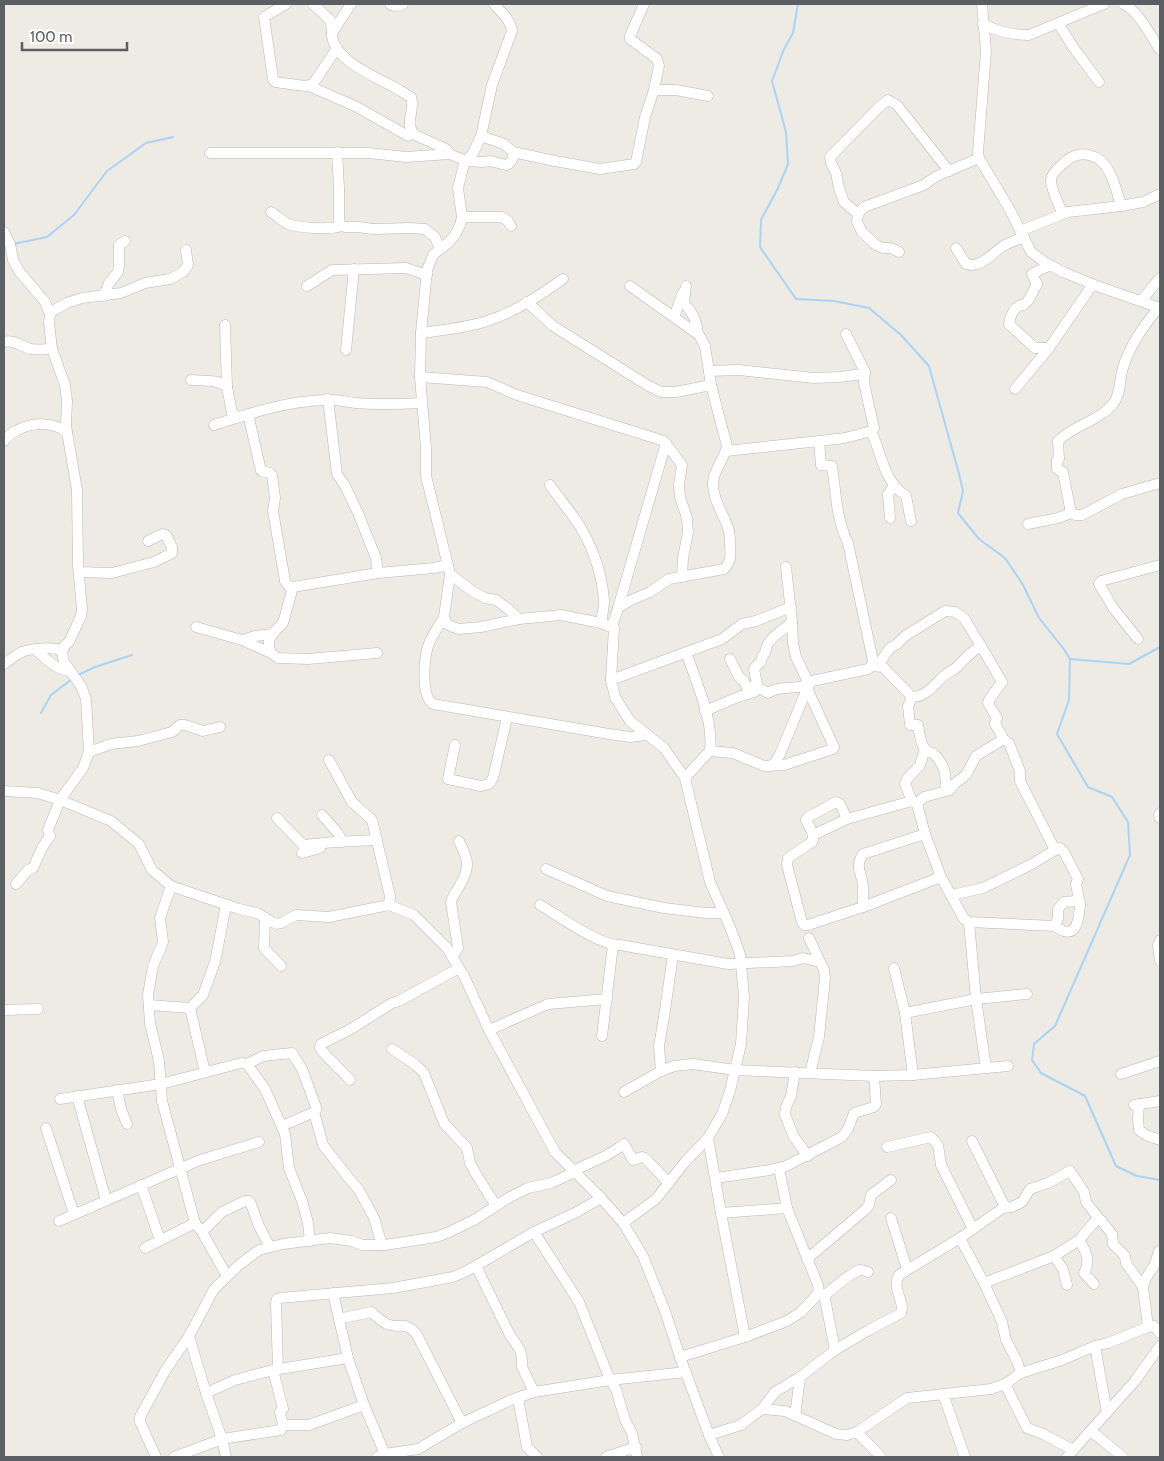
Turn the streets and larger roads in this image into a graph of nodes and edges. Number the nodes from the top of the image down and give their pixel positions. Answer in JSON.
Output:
{"nodes":[{"id":1,"x":286,"y":4,"type":"edge"},
{"id":2,"x":313,"y":4,"type":"edge"},
{"id":3,"x":351,"y":4,"type":"edge"},
{"id":4,"x":390,"y":4,"type":"edge"},
{"id":5,"x":403,"y":4,"type":"edge"},
{"id":6,"x":494,"y":4,"type":"edge"},
{"id":7,"x":644,"y":4,"type":"edge"},
{"id":8,"x":982,"y":4,"type":"edge"},
{"id":9,"x":1104,"y":4,"type":"edge"},
{"id":10,"x":1123,"y":4,"type":"edge"},
{"id":11,"x":1058,"y":23,"type":"junction"},
{"id":12,"x":983,"y":24,"type":"junction"},
{"id":13,"x":332,"y":33,"type":"junction"},
{"id":14,"x":338,"y":48,"type":"junction"},
{"id":15,"x":1160,"y":50,"type":"edge"},
{"id":16,"x":1100,"y":82,"type":"dead end"},
{"id":17,"x":309,"y":86,"type":"junction"},
{"id":18,"x":654,"y":90,"type":"junction"},
{"id":19,"x":708,"y":96,"type":"dead end"},
{"id":20,"x":412,"y":133,"type":"junction"},
{"id":21,"x":481,"y":136,"type":"junction"},
{"id":22,"x":337,"y":152,"type":"junction"},
{"id":23,"x":513,"y":152,"type":"junction"},
{"id":24,"x":210,"y":153,"type":"dead end"},
{"id":25,"x":450,"y":154,"type":"junction"},
{"id":26,"x":979,"y":158,"type":"junction"},
{"id":27,"x":466,"y":161,"type":"junction"},
{"id":28,"x":949,"y":171,"type":"junction"},
{"id":29,"x":1160,"y":194,"type":"edge"},
{"id":30,"x":1121,"y":206,"type":"junction"},
{"id":31,"x":271,"y":212,"type":"dead end"},
{"id":32,"x":858,"y":214,"type":"junction"},
{"id":33,"x":1063,"y":214,"type":"junction"},
{"id":34,"x":462,"y":217,"type":"junction"},
{"id":35,"x":341,"y":226,"type":"junction"},
{"id":36,"x":511,"y":226,"type":"dead end"},
{"id":37,"x":4,"y":233,"type":"edge"},
{"id":38,"x":1022,"y":234,"type":"junction"},
{"id":39,"x":125,"y":241,"type":"dead end"},
{"id":40,"x":956,"y":248,"type":"dead end"},
{"id":41,"x":186,"y":250,"type":"dead end"},
{"id":42,"x":440,"y":250,"type":"junction"},
{"id":43,"x":899,"y":252,"type":"dead end"},
{"id":44,"x":1050,"y":265,"type":"junction"},
{"id":45,"x":354,"y":269,"type":"junction"},
{"id":46,"x":427,"y":275,"type":"junction"},
{"id":47,"x":1160,"y":278,"type":"edge"},
{"id":48,"x":562,"y":279,"type":"dead end"},
{"id":49,"x":1094,"y":284,"type":"junction"},
{"id":50,"x":307,"y":286,"type":"dead end"},
{"id":51,"x":630,"y":286,"type":"dead end"},
{"id":52,"x":104,"y":296,"type":"junction"},
{"id":53,"x":1140,"y":301,"type":"junction"},
{"id":54,"x":528,"y":302,"type":"junction"},
{"id":55,"x":1159,"y":307,"type":"edge"},
{"id":56,"x":50,"y":314,"type":"junction"},
{"id":57,"x":674,"y":317,"type":"junction"},
{"id":58,"x":225,"y":325,"type":"dead end"},
{"id":59,"x":421,"y":333,"type":"junction"},
{"id":60,"x":698,"y":334,"type":"junction"},
{"id":61,"x":846,"y":334,"type":"dead end"},
{"id":62,"x":4,"y":342,"type":"edge"},
{"id":63,"x":1049,"y":348,"type":"junction"},
{"id":64,"x":52,"y":349,"type":"junction"},
{"id":65,"x":346,"y":350,"type":"dead end"},
{"id":66,"x":709,"y":371,"type":"junction"},
{"id":67,"x":864,"y":374,"type":"junction"},
{"id":68,"x":420,"y":377,"type":"junction"},
{"id":69,"x":191,"y":380,"type":"dead end"},
{"id":70,"x":711,"y":385,"type":"junction"},
{"id":71,"x":227,"y":387,"type":"junction"},
{"id":72,"x":1015,"y":389,"type":"dead end"},
{"id":73,"x":328,"y":399,"type":"junction"},
{"id":74,"x":421,"y":403,"type":"junction"},
{"id":75,"x":248,"y":414,"type":"junction"},
{"id":76,"x":238,"y":417,"type":"junction"},
{"id":77,"x":214,"y":425,"type":"dead end"},
{"id":78,"x":871,"y":431,"type":"junction"},
{"id":79,"x":67,"y":433,"type":"junction"},
{"id":80,"x":819,"y":441,"type":"junction"},
{"id":81,"x":4,"y":442,"type":"edge"},
{"id":82,"x":666,"y":443,"type":"junction"},
{"id":83,"x":726,"y":451,"type":"junction"},
{"id":84,"x":1160,"y":483,"type":"edge"},
{"id":85,"x":550,"y":486,"type":"dead end"},
{"id":86,"x":894,"y":486,"type":"junction"},
{"id":87,"x":1071,"y":513,"type":"junction"},
{"id":88,"x":890,"y":518,"type":"dead end"},
{"id":89,"x":911,"y":521,"type":"dead end"},
{"id":90,"x":1028,"y":524,"type":"dead end"},
{"id":91,"x":148,"y":541,"type":"dead end"},
{"id":92,"x":376,"y":558,"type":"junction"},
{"id":93,"x":1160,"y":565,"type":"edge"},
{"id":94,"x":786,"y":567,"type":"dead end"},
{"id":95,"x":449,"y":570,"type":"junction"},
{"id":96,"x":78,"y":572,"type":"junction"},
{"id":97,"x":397,"y":572,"type":"junction"},
{"id":98,"x":378,"y":573,"type":"junction"},
{"id":99,"x":682,"y":577,"type":"junction"},
{"id":100,"x":293,"y":587,"type":"junction"},
{"id":101,"x":791,"y":607,"type":"junction"},
{"id":102,"x":507,"y":608,"type":"junction"},
{"id":103,"x":618,"y":608,"type":"junction"},
{"id":104,"x":444,"y":617,"type":"junction"},
{"id":105,"x":536,"y":617,"type":"junction"},
{"id":106,"x":519,"y":619,"type":"junction"},
{"id":107,"x":792,"y":622,"type":"junction"},
{"id":108,"x":602,"y":623,"type":"junction"},
{"id":109,"x":196,"y":627,"type":"dead end"},
{"id":110,"x":612,"y":627,"type":"junction"},
{"id":111,"x":273,"y":634,"type":"junction"},
{"id":112,"x":1138,"y":639,"type":"dead end"},
{"id":113,"x":242,"y":640,"type":"junction"},
{"id":114,"x":981,"y":646,"type":"junction"},
{"id":115,"x":36,"y":650,"type":"junction"},
{"id":116,"x":64,"y":650,"type":"junction"},
{"id":117,"x":686,"y":652,"type":"junction"},
{"id":118,"x":271,"y":653,"type":"junction"},
{"id":119,"x":377,"y":653,"type":"dead end"},
{"id":120,"x":730,"y":659,"type":"dead end"},
{"id":121,"x":4,"y":664,"type":"edge"},
{"id":122,"x":875,"y":666,"type":"junction"},
{"id":123,"x":70,"y":671,"type":"junction"},
{"id":124,"x":611,"y":680,"type":"junction"},
{"id":125,"x":808,"y":686,"type":"junction"},
{"id":126,"x":758,"y":689,"type":"junction"},
{"id":127,"x":912,"y":697,"type":"junction"},
{"id":128,"x":705,"y":711,"type":"junction"},
{"id":129,"x":507,"y":718,"type":"junction"},
{"id":130,"x":220,"y":727,"type":"dead end"},
{"id":131,"x":647,"y":735,"type":"junction"},
{"id":132,"x":1002,"y":738,"type":"junction"},
{"id":133,"x":456,"y":746,"type":"dead end"},
{"id":134,"x":926,"y":749,"type":"junction"},
{"id":135,"x":710,"y":751,"type":"junction"},
{"id":136,"x":89,"y":752,"type":"junction"},
{"id":137,"x":329,"y":760,"type":"dead end"},
{"id":138,"x":770,"y":766,"type":"junction"},
{"id":139,"x":685,"y":778,"type":"junction"},
{"id":140,"x":4,"y":791,"type":"edge"},
{"id":141,"x":945,"y":791,"type":"junction"},
{"id":142,"x":60,"y":800,"type":"junction"},
{"id":143,"x":914,"y":802,"type":"junction"},
{"id":144,"x":1160,"y":812,"type":"edge"},
{"id":145,"x":322,"y":815,"type":"dead end"},
{"id":146,"x":277,"y":818,"type":"dead end"},
{"id":147,"x":1160,"y":818,"type":"edge"},
{"id":148,"x":847,"y":819,"type":"junction"},
{"id":149,"x":925,"y":834,"type":"junction"},
{"id":150,"x":813,"y":836,"type":"junction"},
{"id":151,"x":377,"y":840,"type":"junction"},
{"id":152,"x":459,"y":841,"type":"dead end"},
{"id":153,"x":338,"y":842,"type":"junction"},
{"id":154,"x":1055,"y":850,"type":"junction"},
{"id":155,"x":302,"y":853,"type":"dead end"},
{"id":156,"x":546,"y":869,"type":"dead end"},
{"id":157,"x":942,"y":877,"type":"junction"},
{"id":158,"x":16,"y":884,"type":"dead end"},
{"id":159,"x":171,"y":886,"type":"junction"},
{"id":160,"x":952,"y":895,"type":"junction"},
{"id":161,"x":1080,"y":904,"type":"junction"},
{"id":162,"x":226,"y":905,"type":"junction"},
{"id":163,"x":389,"y":905,"type":"junction"},
{"id":164,"x":540,"y":905,"type":"dead end"},
{"id":165,"x":863,"y":907,"type":"junction"},
{"id":166,"x":724,"y":913,"type":"junction"},
{"id":167,"x":265,"y":918,"type":"junction"},
{"id":168,"x":969,"y":922,"type":"junction"},
{"id":169,"x":808,"y":925,"type":"junction"},
{"id":170,"x":1055,"y":926,"type":"junction"},
{"id":171,"x":808,"y":938,"type":"junction"},
{"id":172,"x":1160,"y":940,"type":"edge"},
{"id":173,"x":613,"y":945,"type":"junction"},
{"id":174,"x":673,"y":954,"type":"junction"},
{"id":175,"x":452,"y":957,"type":"junction"},
{"id":176,"x":803,"y":958,"type":"junction"},
{"id":177,"x":1160,"y":961,"type":"edge"},
{"id":178,"x":820,"y":962,"type":"junction"},
{"id":179,"x":742,"y":964,"type":"junction"},
{"id":180,"x":281,"y":966,"type":"dead end"},
{"id":181,"x":459,"y":968,"type":"junction"},
{"id":182,"x":894,"y":968,"type":"dead end"},
{"id":183,"x":1027,"y":994,"type":"dead end"},
{"id":184,"x":607,"y":999,"type":"junction"},
{"id":185,"x":976,"y":1000,"type":"junction"},
{"id":186,"x":149,"y":1005,"type":"junction"},
{"id":187,"x":190,"y":1008,"type":"junction"},
{"id":188,"x":38,"y":1009,"type":"dead end"},
{"id":189,"x":4,"y":1010,"type":"edge"},
{"id":190,"x":905,"y":1013,"type":"junction"},
{"id":191,"x":489,"y":1030,"type":"junction"},
{"id":192,"x":602,"y":1036,"type":"dead end"},
{"id":193,"x":392,"y":1049,"type":"dead end"},
{"id":194,"x":1160,"y":1061,"type":"edge"},
{"id":195,"x":247,"y":1064,"type":"junction"},
{"id":196,"x":1008,"y":1066,"type":"dead end"},
{"id":197,"x":986,"y":1068,"type":"junction"},
{"id":198,"x":735,"y":1070,"type":"junction"},
{"id":199,"x":661,"y":1071,"type":"junction"},
{"id":200,"x":205,"y":1072,"type":"junction"},
{"id":201,"x":795,"y":1072,"type":"junction"},
{"id":202,"x":810,"y":1073,"type":"junction"},
{"id":203,"x":1121,"y":1074,"type":"dead end"},
{"id":204,"x":913,"y":1075,"type":"junction"},
{"id":205,"x":874,"y":1076,"type":"junction"},
{"id":206,"x":350,"y":1080,"type":"dead end"},
{"id":207,"x":162,"y":1084,"type":"junction"},
{"id":208,"x":117,"y":1090,"type":"junction"},
{"id":209,"x":624,"y":1092,"type":"dead end"},
{"id":210,"x":77,"y":1096,"type":"junction"},
{"id":211,"x":60,"y":1098,"type":"dead end"},
{"id":212,"x":1160,"y":1101,"type":"edge"},
{"id":213,"x":314,"y":1112,"type":"junction"},
{"id":214,"x":127,"y":1124,"type":"dead end"},
{"id":215,"x":282,"y":1126,"type":"junction"},
{"id":216,"x":46,"y":1128,"type":"dead end"},
{"id":217,"x":708,"y":1138,"type":"junction"},
{"id":218,"x":1160,"y":1140,"type":"edge"},
{"id":219,"x":972,"y":1141,"type":"dead end"},
{"id":220,"x":258,"y":1142,"type":"dead end"},
{"id":221,"x":887,"y":1147,"type":"dead end"},
{"id":222,"x":808,"y":1156,"type":"junction"},
{"id":223,"x":180,"y":1168,"type":"junction"},
{"id":224,"x":780,"y":1168,"type":"junction"},
{"id":225,"x":575,"y":1171,"type":"junction"},
{"id":226,"x":716,"y":1178,"type":"junction"},
{"id":227,"x":891,"y":1180,"type":"dead end"},
{"id":228,"x":669,"y":1183,"type":"junction"},
{"id":229,"x":141,"y":1185,"type":"junction"},
{"id":230,"x":601,"y":1198,"type":"junction"},
{"id":231,"x":106,"y":1200,"type":"junction"},
{"id":232,"x":496,"y":1206,"type":"junction"},
{"id":233,"x":786,"y":1208,"type":"junction"},
{"id":234,"x":1003,"y":1208,"type":"junction"},
{"id":235,"x":721,"y":1213,"type":"junction"},
{"id":236,"x":74,"y":1214,"type":"junction"},
{"id":237,"x":891,"y":1218,"type":"dead end"},
{"id":238,"x":1097,"y":1219,"type":"junction"},
{"id":239,"x":59,"y":1221,"type":"dead end"},
{"id":240,"x":623,"y":1223,"type":"junction"},
{"id":241,"x":195,"y":1224,"type":"junction"},
{"id":242,"x":973,"y":1229,"type":"junction"},
{"id":243,"x":202,"y":1232,"type":"junction"},
{"id":244,"x":534,"y":1232,"type":"junction"},
{"id":245,"x":960,"y":1238,"type":"junction"},
{"id":246,"x":160,"y":1240,"type":"junction"},
{"id":247,"x":1078,"y":1240,"type":"junction"},
{"id":248,"x":310,"y":1241,"type":"junction"},
{"id":249,"x":382,"y":1245,"type":"junction"},
{"id":250,"x":270,"y":1247,"type":"junction"},
{"id":251,"x":145,"y":1248,"type":"dead end"},
{"id":252,"x":1159,"y":1251,"type":"dead end"},
{"id":253,"x":1054,"y":1256,"type":"junction"},
{"id":254,"x":807,"y":1259,"type":"junction"},
{"id":255,"x":476,"y":1266,"type":"junction"},
{"id":256,"x":907,"y":1269,"type":"junction"},
{"id":257,"x":868,"y":1272,"type":"dead end"},
{"id":258,"x":227,"y":1276,"type":"junction"},
{"id":259,"x":984,"y":1283,"type":"junction"},
{"id":260,"x":1094,"y":1284,"type":"dead end"},
{"id":261,"x":1067,"y":1285,"type":"dead end"},
{"id":262,"x":1143,"y":1287,"type":"junction"},
{"id":263,"x":333,"y":1293,"type":"junction"},
{"id":264,"x":822,"y":1296,"type":"junction"},
{"id":265,"x":339,"y":1319,"type":"junction"},
{"id":266,"x":1148,"y":1327,"type":"junction"},
{"id":267,"x":1160,"y":1332,"type":"edge"},
{"id":268,"x":189,"y":1336,"type":"junction"},
{"id":269,"x":745,"y":1337,"type":"junction"},
{"id":270,"x":1095,"y":1346,"type":"junction"},
{"id":271,"x":1160,"y":1346,"type":"edge"},
{"id":272,"x":835,"y":1350,"type":"junction"},
{"id":273,"x":680,"y":1357,"type":"junction"},
{"id":274,"x":348,"y":1358,"type":"junction"},
{"id":275,"x":275,"y":1370,"type":"junction"},
{"id":276,"x":686,"y":1372,"type":"junction"},
{"id":277,"x":1021,"y":1374,"type":"junction"},
{"id":278,"x":800,"y":1377,"type":"junction"},
{"id":279,"x":610,"y":1380,"type":"junction"},
{"id":280,"x":1005,"y":1384,"type":"junction"},
{"id":281,"x":534,"y":1392,"type":"junction"},
{"id":282,"x":206,"y":1393,"type":"junction"},
{"id":283,"x":943,"y":1394,"type":"junction"},
{"id":284,"x":518,"y":1398,"type":"junction"},
{"id":285,"x":364,"y":1405,"type":"junction"},
{"id":286,"x":762,"y":1410,"type":"junction"},
{"id":287,"x":1107,"y":1413,"type":"junction"},
{"id":288,"x":795,"y":1416,"type":"junction"},
{"id":289,"x":462,"y":1423,"type":"junction"},
{"id":290,"x":283,"y":1425,"type":"junction"},
{"id":291,"x":1091,"y":1431,"type":"junction"},
{"id":292,"x":857,"y":1432,"type":"junction"},
{"id":293,"x":709,"y":1436,"type":"junction"},
{"id":294,"x":222,"y":1439,"type":"junction"},
{"id":295,"x":529,"y":1452,"type":"edge"},
{"id":296,"x":637,"y":1452,"type":"edge"},
{"id":297,"x":1070,"y":1454,"type":"edge"},
{"id":298,"x":381,"y":1456,"type":"edge"},
{"id":299,"x":156,"y":1457,"type":"edge"},
{"id":300,"x":174,"y":1457,"type":"edge"},
{"id":301,"x":226,"y":1457,"type":"edge"},
{"id":302,"x":537,"y":1457,"type":"edge"},
{"id":303,"x":606,"y":1457,"type":"edge"},
{"id":304,"x":720,"y":1457,"type":"edge"},
{"id":305,"x":881,"y":1457,"type":"edge"},
{"id":306,"x":965,"y":1457,"type":"edge"},
{"id":307,"x":1123,"y":1457,"type":"edge"}],
"edges":[{"from":1,"to":17,"type":"street"},
{"from":2,"to":13,"type":"street"},
{"from":3,"to":13,"type":"street"},
{"from":4,"to":5,"type":"street"},
{"from":6,"to":21,"type":"street"},
{"from":7,"to":18,"type":"street"},
{"from":8,"to":12,"type":"street"},
{"from":9,"to":11,"type":"street"},
{"from":10,"to":15,"type":"street"},
{"from":11,"to":12,"type":"street"},
{"from":11,"to":16,"type":"street"},
{"from":12,"to":26,"type":"street"},
{"from":13,"to":14,"type":"street"},
{"from":14,"to":17,"type":"street"},
{"from":14,"to":20,"type":"street"},
{"from":17,"to":20,"type":"street"},
{"from":18,"to":19,"type":"street"},
{"from":18,"to":23,"type":"street"},
{"from":20,"to":25,"type":"street"},
{"from":21,"to":23,"type":"street"},
{"from":21,"to":27,"type":"street"},
{"from":22,"to":24,"type":"street"},
{"from":22,"to":25,"type":"street"},
{"from":22,"to":35,"type":"street"},
{"from":23,"to":27,"type":"street"},
{"from":25,"to":27,"type":"street"},
{"from":26,"to":28,"type":"street"},
{"from":26,"to":38,"type":"street"},
{"from":27,"to":34,"type":"street"},
{"from":28,"to":32,"type":"street"},
{"from":28,"to":32,"type":"street"},
{"from":29,"to":30,"type":"street"},
{"from":30,"to":33,"type":"street"},
{"from":30,"to":33,"type":"street"},
{"from":31,"to":35,"type":"street"},
{"from":32,"to":43,"type":"street"},
{"from":33,"to":38,"type":"street"},
{"from":34,"to":36,"type":"street"},
{"from":34,"to":42,"type":"street"},
{"from":35,"to":42,"type":"street"},
{"from":37,"to":56,"type":"street"},
{"from":38,"to":40,"type":"street"},
{"from":38,"to":44,"type":"street"},
{"from":39,"to":52,"type":"street"},
{"from":41,"to":52,"type":"street"},
{"from":42,"to":46,"type":"street"},
{"from":44,"to":49,"type":"street"},
{"from":44,"to":63,"type":"street"},
{"from":45,"to":46,"type":"street"},
{"from":45,"to":50,"type":"street"},
{"from":45,"to":65,"type":"street"},
{"from":46,"to":59,"type":"street"},
{"from":47,"to":53,"type":"street"},
{"from":48,"to":54,"type":"street"},
{"from":49,"to":53,"type":"street"},
{"from":49,"to":63,"type":"street"},
{"from":51,"to":57,"type":"street"},
{"from":52,"to":56,"type":"street"},
{"from":53,"to":55,"type":"street"},
{"from":54,"to":59,"type":"street"},
{"from":54,"to":70,"type":"street"},
{"from":55,"to":87,"type":"street"},
{"from":56,"to":64,"type":"street"},
{"from":57,"to":60,"type":"street"},
{"from":57,"to":60,"type":"street"},
{"from":58,"to":71,"type":"street"},
{"from":59,"to":68,"type":"street"},
{"from":60,"to":66,"type":"street"},
{"from":61,"to":67,"type":"street"},
{"from":62,"to":64,"type":"street"},
{"from":63,"to":72,"type":"street"},
{"from":64,"to":79,"type":"street"},
{"from":66,"to":67,"type":"street"},
{"from":66,"to":70,"type":"street"},
{"from":67,"to":78,"type":"street"},
{"from":68,"to":74,"type":"street"},
{"from":68,"to":82,"type":"street"},
{"from":69,"to":71,"type":"street"},
{"from":70,"to":83,"type":"street"},
{"from":71,"to":76,"type":"street"},
{"from":73,"to":74,"type":"street"},
{"from":73,"to":75,"type":"street"},
{"from":73,"to":92,"type":"street"},
{"from":74,"to":95,"type":"street"},
{"from":75,"to":76,"type":"street"},
{"from":75,"to":100,"type":"street"},
{"from":76,"to":77,"type":"street"},
{"from":78,"to":80,"type":"street"},
{"from":78,"to":86,"type":"street"},
{"from":79,"to":81,"type":"street"},
{"from":79,"to":96,"type":"street"},
{"from":80,"to":83,"type":"street"},
{"from":80,"to":122,"type":"street"},
{"from":82,"to":99,"type":"street"},
{"from":82,"to":103,"type":"street"},
{"from":83,"to":99,"type":"street"},
{"from":84,"to":87,"type":"street"},
{"from":85,"to":108,"type":"street"},
{"from":86,"to":88,"type":"street"},
{"from":86,"to":89,"type":"street"},
{"from":87,"to":90,"type":"street"},
{"from":91,"to":96,"type":"street"},
{"from":92,"to":97,"type":"street"},
{"from":92,"to":98,"type":"street"},
{"from":93,"to":112,"type":"street"},
{"from":94,"to":101,"type":"street"},
{"from":95,"to":97,"type":"street"},
{"from":95,"to":102,"type":"street"},
{"from":95,"to":104,"type":"street"},
{"from":96,"to":116,"type":"street"},
{"from":97,"to":98,"type":"street"},
{"from":98,"to":100,"type":"street"},
{"from":99,"to":103,"type":"street"},
{"from":100,"to":111,"type":"street"},
{"from":101,"to":107,"type":"street"},
{"from":101,"to":117,"type":"street"},
{"from":102,"to":105,"type":"street"},
{"from":102,"to":106,"type":"street"},
{"from":103,"to":110,"type":"street"},
{"from":104,"to":106,"type":"street"},
{"from":104,"to":129,"type":"street"},
{"from":105,"to":106,"type":"street"},
{"from":105,"to":108,"type":"street"},
{"from":107,"to":125,"type":"street"},
{"from":107,"to":126,"type":"street"},
{"from":108,"to":110,"type":"street"},
{"from":109,"to":113,"type":"street"},
{"from":110,"to":124,"type":"street"},
{"from":111,"to":113,"type":"street"},
{"from":111,"to":118,"type":"street"},
{"from":113,"to":118,"type":"street"},
{"from":114,"to":122,"type":"street"},
{"from":114,"to":127,"type":"street"},
{"from":114,"to":132,"type":"street"},
{"from":115,"to":116,"type":"street"},
{"from":115,"to":121,"type":"street"},
{"from":115,"to":123,"type":"street"},
{"from":116,"to":123,"type":"street"},
{"from":117,"to":124,"type":"street"},
{"from":117,"to":128,"type":"street"},
{"from":118,"to":119,"type":"street"},
{"from":120,"to":126,"type":"street"},
{"from":122,"to":125,"type":"street"},
{"from":122,"to":127,"type":"street"},
{"from":123,"to":136,"type":"street"},
{"from":124,"to":131,"type":"street"},
{"from":125,"to":126,"type":"street"},
{"from":125,"to":138,"type":"street"},
{"from":125,"to":138,"type":"street"},
{"from":126,"to":128,"type":"street"},
{"from":127,"to":134,"type":"street"},
{"from":128,"to":135,"type":"street"},
{"from":129,"to":131,"type":"street"},
{"from":129,"to":133,"type":"street"},
{"from":130,"to":136,"type":"street"},
{"from":131,"to":139,"type":"street"},
{"from":132,"to":141,"type":"street"},
{"from":132,"to":154,"type":"street"},
{"from":134,"to":141,"type":"street"},
{"from":134,"to":143,"type":"street"},
{"from":135,"to":138,"type":"street"},
{"from":135,"to":139,"type":"street"},
{"from":136,"to":142,"type":"street"},
{"from":137,"to":151,"type":"street"},
{"from":139,"to":166,"type":"street"},
{"from":140,"to":142,"type":"street"},
{"from":141,"to":143,"type":"street"},
{"from":142,"to":158,"type":"street"},
{"from":142,"to":159,"type":"street"},
{"from":143,"to":148,"type":"street"},
{"from":143,"to":149,"type":"street"},
{"from":144,"to":147,"type":"street"},
{"from":145,"to":153,"type":"street"},
{"from":146,"to":153,"type":"street"},
{"from":148,"to":150,"type":"street"},
{"from":148,"to":150,"type":"street"},
{"from":149,"to":157,"type":"street"},
{"from":149,"to":165,"type":"street"},
{"from":150,"to":169,"type":"street"},
{"from":151,"to":153,"type":"street"},
{"from":151,"to":163,"type":"street"},
{"from":152,"to":175,"type":"street"},
{"from":153,"to":155,"type":"street"},
{"from":154,"to":160,"type":"street"},
{"from":154,"to":161,"type":"street"},
{"from":156,"to":166,"type":"street"},
{"from":157,"to":160,"type":"street"},
{"from":157,"to":165,"type":"street"},
{"from":159,"to":162,"type":"street"},
{"from":159,"to":186,"type":"street"},
{"from":160,"to":168,"type":"street"},
{"from":161,"to":170,"type":"street"},
{"from":161,"to":170,"type":"street"},
{"from":162,"to":167,"type":"street"},
{"from":162,"to":187,"type":"street"},
{"from":163,"to":167,"type":"street"},
{"from":163,"to":175,"type":"street"},
{"from":164,"to":173,"type":"street"},
{"from":165,"to":169,"type":"street"},
{"from":166,"to":179,"type":"street"},
{"from":167,"to":180,"type":"street"},
{"from":168,"to":170,"type":"street"},
{"from":168,"to":185,"type":"street"},
{"from":169,"to":171,"type":"street"},
{"from":171,"to":176,"type":"street"},
{"from":171,"to":178,"type":"street"},
{"from":172,"to":177,"type":"street"},
{"from":173,"to":174,"type":"street"},
{"from":173,"to":184,"type":"street"},
{"from":174,"to":179,"type":"street"},
{"from":174,"to":199,"type":"street"},
{"from":175,"to":181,"type":"street"},
{"from":176,"to":178,"type":"street"},
{"from":176,"to":179,"type":"street"},
{"from":178,"to":202,"type":"street"},
{"from":179,"to":198,"type":"street"},
{"from":181,"to":191,"type":"street"},
{"from":181,"to":206,"type":"street"},
{"from":182,"to":190,"type":"street"},
{"from":183,"to":185,"type":"street"},
{"from":184,"to":191,"type":"street"},
{"from":184,"to":192,"type":"street"},
{"from":185,"to":190,"type":"street"},
{"from":185,"to":197,"type":"street"},
{"from":186,"to":187,"type":"street"},
{"from":186,"to":207,"type":"street"},
{"from":187,"to":200,"type":"street"},
{"from":188,"to":189,"type":"street"},
{"from":190,"to":204,"type":"street"},
{"from":191,"to":225,"type":"street"},
{"from":193,"to":232,"type":"street"},
{"from":194,"to":203,"type":"street"},
{"from":195,"to":200,"type":"street"},
{"from":195,"to":213,"type":"street"},
{"from":195,"to":215,"type":"street"},
{"from":196,"to":197,"type":"street"},
{"from":197,"to":204,"type":"street"},
{"from":198,"to":199,"type":"street"},
{"from":198,"to":201,"type":"street"},
{"from":198,"to":217,"type":"street"},
{"from":199,"to":209,"type":"street"},
{"from":200,"to":207,"type":"street"},
{"from":201,"to":202,"type":"street"},
{"from":201,"to":222,"type":"street"},
{"from":202,"to":205,"type":"street"},
{"from":204,"to":205,"type":"street"},
{"from":205,"to":222,"type":"street"},
{"from":207,"to":208,"type":"street"},
{"from":207,"to":223,"type":"street"},
{"from":208,"to":210,"type":"street"},
{"from":208,"to":214,"type":"street"},
{"from":210,"to":211,"type":"street"},
{"from":210,"to":231,"type":"street"},
{"from":212,"to":218,"type":"street"},
{"from":213,"to":215,"type":"street"},
{"from":213,"to":249,"type":"street"},
{"from":215,"to":248,"type":"street"},
{"from":216,"to":236,"type":"street"},
{"from":217,"to":226,"type":"street"},
{"from":217,"to":228,"type":"street"},
{"from":219,"to":234,"type":"street"},
{"from":220,"to":223,"type":"street"},
{"from":221,"to":242,"type":"street"},
{"from":222,"to":224,"type":"street"},
{"from":223,"to":229,"type":"street"},
{"from":223,"to":241,"type":"street"},
{"from":224,"to":226,"type":"street"},
{"from":224,"to":233,"type":"street"},
{"from":225,"to":228,"type":"street"},
{"from":225,"to":230,"type":"street"},
{"from":225,"to":232,"type":"street"},
{"from":226,"to":235,"type":"street"},
{"from":227,"to":254,"type":"street"},
{"from":228,"to":240,"type":"street"},
{"from":229,"to":231,"type":"street"},
{"from":229,"to":246,"type":"street"},
{"from":230,"to":240,"type":"street"},
{"from":230,"to":244,"type":"street"},
{"from":231,"to":236,"type":"street"},
{"from":232,"to":249,"type":"street"},
{"from":233,"to":235,"type":"street"},
{"from":233,"to":254,"type":"street"},
{"from":234,"to":238,"type":"street"},
{"from":234,"to":242,"type":"street"},
{"from":235,"to":269,"type":"street"},
{"from":236,"to":239,"type":"street"},
{"from":237,"to":256,"type":"street"},
{"from":238,"to":247,"type":"street"},
{"from":238,"to":262,"type":"street"},
{"from":240,"to":273,"type":"street"},
{"from":241,"to":243,"type":"street"},
{"from":241,"to":246,"type":"street"},
{"from":242,"to":245,"type":"street"},
{"from":243,"to":250,"type":"street"},
{"from":243,"to":258,"type":"street"},
{"from":244,"to":255,"type":"street"},
{"from":244,"to":279,"type":"street"},
{"from":245,"to":256,"type":"street"},
{"from":245,"to":259,"type":"street"},
{"from":246,"to":251,"type":"street"},
{"from":247,"to":253,"type":"street"},
{"from":247,"to":260,"type":"street"},
{"from":248,"to":249,"type":"street"},
{"from":248,"to":250,"type":"street"},
{"from":250,"to":258,"type":"street"},
{"from":252,"to":262,"type":"street"},
{"from":253,"to":259,"type":"street"},
{"from":253,"to":261,"type":"street"},
{"from":254,"to":264,"type":"street"},
{"from":255,"to":263,"type":"street"},
{"from":255,"to":281,"type":"street"},
{"from":256,"to":272,"type":"street"},
{"from":257,"to":264,"type":"street"},
{"from":258,"to":268,"type":"street"},
{"from":259,"to":277,"type":"street"},
{"from":262,"to":266,"type":"street"},
{"from":263,"to":265,"type":"street"},
{"from":263,"to":275,"type":"street"},
{"from":264,"to":269,"type":"street"},
{"from":264,"to":272,"type":"street"},
{"from":265,"to":274,"type":"street"},
{"from":265,"to":289,"type":"street"},
{"from":266,"to":267,"type":"street"},
{"from":266,"to":270,"type":"street"},
{"from":268,"to":282,"type":"street"},
{"from":268,"to":299,"type":"street"},
{"from":269,"to":273,"type":"street"},
{"from":270,"to":277,"type":"street"},
{"from":270,"to":287,"type":"street"},
{"from":271,"to":287,"type":"street"},
{"from":272,"to":278,"type":"street"},
{"from":273,"to":276,"type":"street"},
{"from":274,"to":275,"type":"street"},
{"from":274,"to":285,"type":"street"},
{"from":275,"to":282,"type":"street"},
{"from":275,"to":290,"type":"street"},
{"from":276,"to":279,"type":"street"},
{"from":276,"to":293,"type":"street"},
{"from":277,"to":280,"type":"street"},
{"from":278,"to":286,"type":"street"},
{"from":278,"to":288,"type":"street"},
{"from":279,"to":281,"type":"street"},
{"from":279,"to":296,"type":"street"},
{"from":280,"to":283,"type":"street"},
{"from":280,"to":297,"type":"street"},
{"from":281,"to":284,"type":"street"},
{"from":282,"to":294,"type":"street"},
{"from":283,"to":292,"type":"street"},
{"from":283,"to":306,"type":"street"},
{"from":284,"to":289,"type":"street"},
{"from":284,"to":295,"type":"street"},
{"from":285,"to":290,"type":"street"},
{"from":285,"to":298,"type":"street"},
{"from":286,"to":288,"type":"street"},
{"from":286,"to":293,"type":"street"},
{"from":287,"to":291,"type":"street"},
{"from":288,"to":292,"type":"street"},
{"from":289,"to":298,"type":"street"},
{"from":290,"to":294,"type":"street"},
{"from":291,"to":297,"type":"street"},
{"from":291,"to":307,"type":"street"},
{"from":292,"to":305,"type":"street"},
{"from":293,"to":304,"type":"street"},
{"from":294,"to":300,"type":"street"},
{"from":294,"to":301,"type":"street"},
{"from":295,"to":302,"type":"street"},
{"from":296,"to":303,"type":"street"}]}
